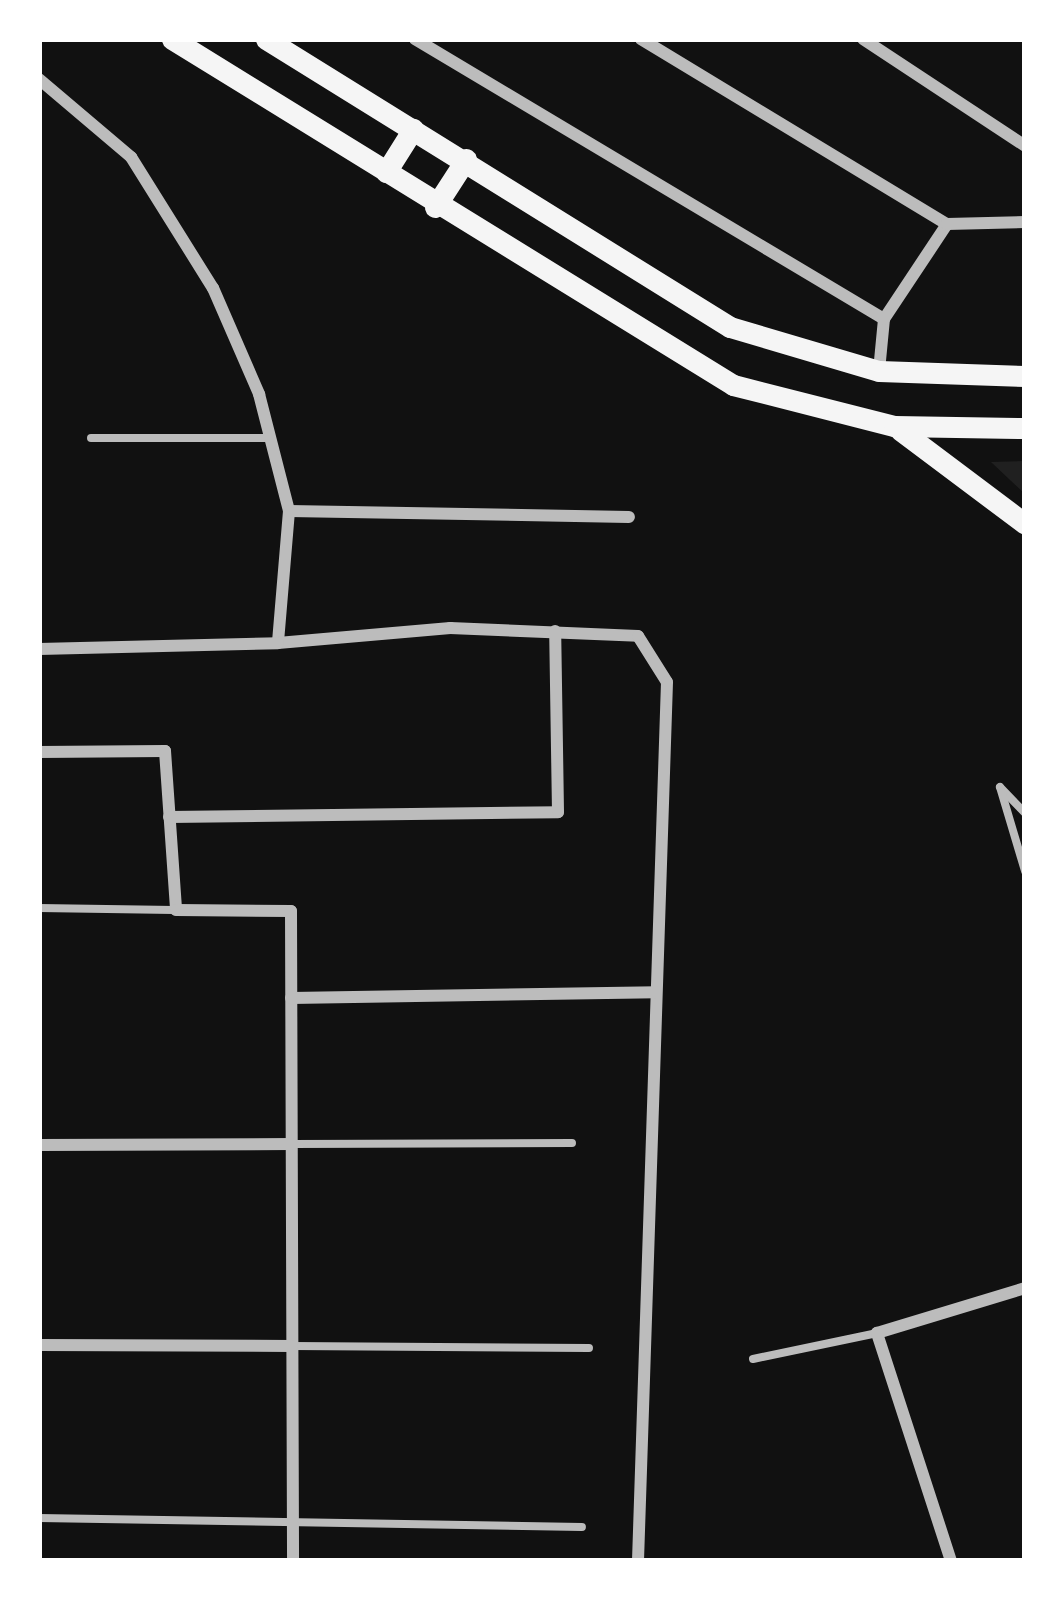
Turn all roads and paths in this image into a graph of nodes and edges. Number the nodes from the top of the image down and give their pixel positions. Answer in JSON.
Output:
{"nodes":[{"id":1,"x":172,"y":39,"type":"edge"},
{"id":2,"x":266,"y":39,"type":"edge"},
{"id":3,"x":415,"y":39,"type":"edge"},
{"id":4,"x":641,"y":39,"type":"edge"},
{"id":5,"x":863,"y":39,"type":"edge"},
{"id":6,"x":662,"y":44,"type":"edge"},
{"id":7,"x":39,"y":79,"type":"edge"},
{"id":8,"x":413,"y":129,"type":"junction"},
{"id":9,"x":1025,"y":146,"type":"edge"},
{"id":10,"x":466,"y":159,"type":"junction"},
{"id":11,"x":386,"y":172,"type":"junction"},
{"id":12,"x":435,"y":207,"type":"junction"},
{"id":13,"x":1025,"y":221,"type":"edge"},
{"id":14,"x":947,"y":224,"type":"junction"},
{"id":15,"x":884,"y":319,"type":"junction"},
{"id":16,"x":879,"y":371,"type":"junction"},
{"id":17,"x":1025,"y":376,"type":"edge"},
{"id":18,"x":894,"y":426,"type":"junction"},
{"id":19,"x":1025,"y":428,"type":"edge"},
{"id":20,"x":92,"y":438,"type":"dead end"},
{"id":21,"x":267,"y":438,"type":"junction"},
{"id":22,"x":289,"y":511,"type":"junction"},
{"id":23,"x":628,"y":517,"type":"dead end"},
{"id":24,"x":1025,"y":524,"type":"edge"},
{"id":25,"x":555,"y":631,"type":"junction"},
{"id":26,"x":278,"y":643,"type":"junction"},
{"id":27,"x":39,"y":649,"type":"edge"},
{"id":28,"x":39,"y":752,"type":"edge"},
{"id":29,"x":1025,"y":813,"type":"edge"},
{"id":30,"x":169,"y":817,"type":"junction"},
{"id":31,"x":1025,"y":871,"type":"edge"},
{"id":32,"x":39,"y":908,"type":"edge"},
{"id":33,"x":176,"y":910,"type":"junction"},
{"id":34,"x":656,"y":992,"type":"junction"},
{"id":35,"x":291,"y":998,"type":"junction"},
{"id":36,"x":572,"y":1142,"type":"dead end"},
{"id":37,"x":292,"y":1144,"type":"junction"},
{"id":38,"x":39,"y":1145,"type":"edge"},
{"id":39,"x":1025,"y":1288,"type":"edge"},
{"id":40,"x":877,"y":1334,"type":"junction"},
{"id":41,"x":39,"y":1345,"type":"edge"},
{"id":42,"x":292,"y":1346,"type":"junction"},
{"id":43,"x":590,"y":1348,"type":"dead end"},
{"id":44,"x":753,"y":1359,"type":"dead end"},
{"id":45,"x":39,"y":1518,"type":"edge"},
{"id":46,"x":292,"y":1523,"type":"junction"},
{"id":47,"x":582,"y":1527,"type":"dead end"},
{"id":48,"x":292,"y":1561,"type":"edge"},
{"id":49,"x":638,"y":1561,"type":"edge"},
{"id":50,"x":951,"y":1561,"type":"edge"}],
"edges":[{"from":1,"to":11,"type":"main road"},
{"from":2,"to":8,"type":"main road"},
{"from":3,"to":15,"type":"street"},
{"from":4,"to":6,"type":"street"},
{"from":5,"to":9,"type":"street"},
{"from":6,"to":14,"type":"street"},
{"from":7,"to":21,"type":"street"},
{"from":8,"to":10,"type":"main road"},
{"from":8,"to":11,"type":"main road"},
{"from":10,"to":12,"type":"main road"},
{"from":10,"to":16,"type":"main road"},
{"from":11,"to":12,"type":"main road"},
{"from":12,"to":18,"type":"main road"},
{"from":13,"to":14,"type":"street"},
{"from":14,"to":15,"type":"street"},
{"from":15,"to":16,"type":"street"},
{"from":16,"to":17,"type":"main road"},
{"from":18,"to":19,"type":"main road"},
{"from":18,"to":24,"type":"main road"},
{"from":20,"to":21,"type":"lane"},
{"from":21,"to":22,"type":"street"},
{"from":22,"to":23,"type":"street"},
{"from":22,"to":26,"type":"street"},
{"from":25,"to":26,"type":"street"},
{"from":25,"to":30,"type":"street"},
{"from":25,"to":34,"type":"street"},
{"from":26,"to":27,"type":"street"},
{"from":28,"to":30,"type":"street"},
{"from":29,"to":31,"type":"lane"},
{"from":30,"to":33,"type":"street"},
{"from":32,"to":33,"type":"lane"},
{"from":33,"to":35,"type":"street"},
{"from":34,"to":35,"type":"street"},
{"from":34,"to":49,"type":"street"},
{"from":35,"to":37,"type":"street"},
{"from":36,"to":37,"type":"lane"},
{"from":37,"to":38,"type":"street"},
{"from":37,"to":42,"type":"street"},
{"from":39,"to":40,"type":"street"},
{"from":40,"to":44,"type":"lane"},
{"from":40,"to":50,"type":"street"},
{"from":41,"to":42,"type":"street"},
{"from":42,"to":43,"type":"lane"},
{"from":42,"to":46,"type":"street"},
{"from":45,"to":46,"type":"lane"},
{"from":46,"to":47,"type":"lane"},
{"from":46,"to":48,"type":"street"}]}
